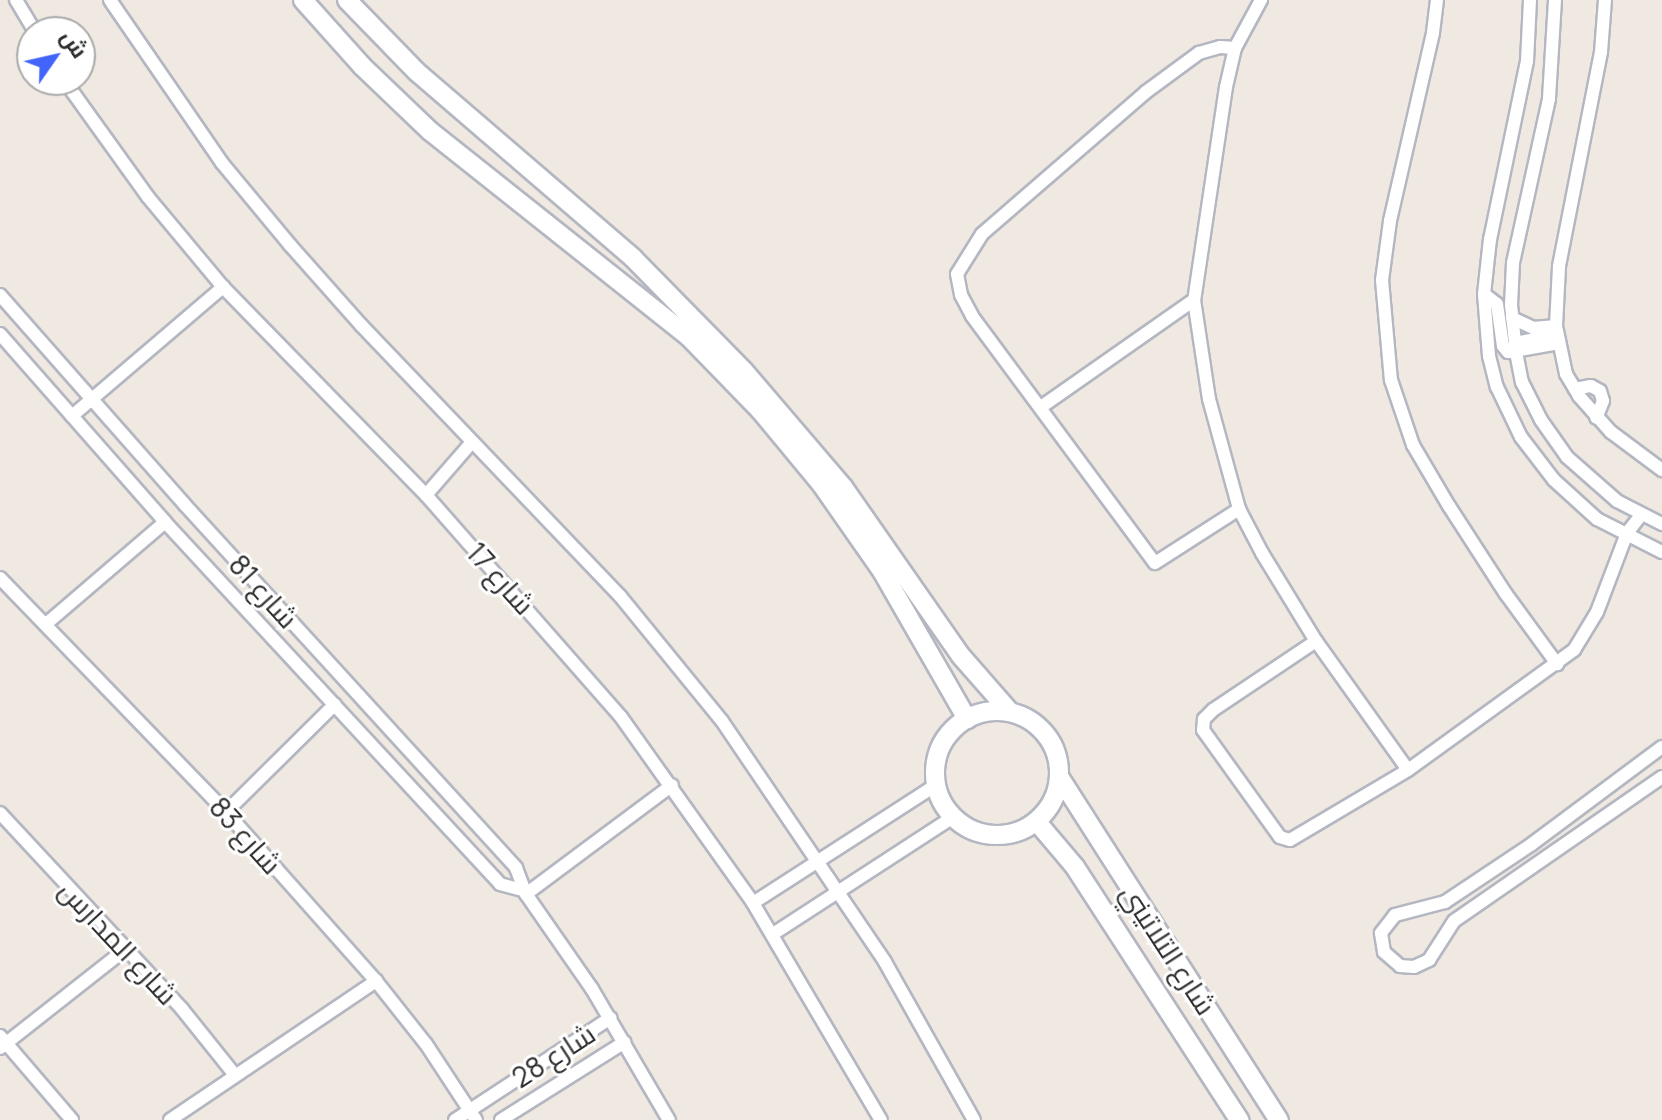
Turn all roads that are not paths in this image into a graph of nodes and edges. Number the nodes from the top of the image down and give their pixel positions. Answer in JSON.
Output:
{"nodes":[{"id":1,"x":110,"y":0,"type":"edge"},
{"id":2,"x":303,"y":0,"type":"edge"},
{"id":3,"x":347,"y":0,"type":"edge"},
{"id":4,"x":1261,"y":0,"type":"edge"},
{"id":5,"x":1437,"y":0,"type":"edge"},
{"id":6,"x":1530,"y":0,"type":"edge"},
{"id":7,"x":1555,"y":0,"type":"edge"},
{"id":8,"x":1605,"y":0,"type":"edge"},
{"id":9,"x":1235,"y":48,"type":"junction"},
{"id":10,"x":75,"y":96,"type":"edge"},
{"id":11,"x":223,"y":287,"type":"junction"},
{"id":12,"x":1484,"y":294,"type":"junction"},
{"id":13,"x":0,"y":295,"type":"edge"},
{"id":14,"x":1194,"y":300,"type":"junction"},
{"id":15,"x":1512,"y":318,"type":"junction"},
{"id":16,"x":0,"y":334,"type":"edge"},
{"id":17,"x":1557,"y":335,"type":"junction"},
{"id":18,"x":1515,"y":348,"type":"junction"},
{"id":19,"x":1575,"y":389,"type":"junction"},
{"id":20,"x":90,"y":398,"type":"junction"},
{"id":21,"x":1041,"y":407,"type":"junction"},
{"id":22,"x":72,"y":416,"type":"junction"},
{"id":23,"x":1596,"y":418,"type":"junction"},
{"id":24,"x":472,"y":442,"type":"junction"},
{"id":25,"x":1662,"y":470,"type":"edge"},
{"id":26,"x":426,"y":495,"type":"junction"},
{"id":27,"x":1239,"y":509,"type":"junction"},
{"id":28,"x":1641,"y":515,"type":"junction"},
{"id":29,"x":165,"y":522,"type":"junction"},
{"id":30,"x":1662,"y":524,"type":"edge"},
{"id":31,"x":1627,"y":533,"type":"junction"},
{"id":32,"x":1662,"y":552,"type":"edge"},
{"id":33,"x":0,"y":578,"type":"edge"},
{"id":34,"x":278,"y":607,"type":"junction"},
{"id":35,"x":46,"y":624,"type":"junction"},
{"id":36,"x":261,"y":625,"type":"junction"},
{"id":37,"x":1316,"y":641,"type":"junction"},
{"id":38,"x":1557,"y":664,"type":"junction"},
{"id":39,"x":335,"y":704,"type":"junction"},
{"id":40,"x":1010,"y":712,"type":"junction"},
{"id":41,"x":967,"y":719,"type":"junction"},
{"id":42,"x":1662,"y":747,"type":"edge"},
{"id":43,"x":1408,"y":770,"type":"junction"},
{"id":44,"x":1662,"y":777,"type":"edge"},
{"id":45,"x":1060,"y":778,"type":"junction"},
{"id":46,"x":672,"y":785,"type":"junction"},
{"id":47,"x":936,"y":785,"type":"junction"},
{"id":48,"x":226,"y":812,"type":"junction"},
{"id":49,"x":0,"y":813,"type":"edge"},
{"id":50,"x":953,"y":817,"type":"junction"},
{"id":51,"x":1037,"y":822,"type":"junction"},
{"id":52,"x":816,"y":860,"type":"junction"},
{"id":53,"x":837,"y":890,"type":"junction"},
{"id":54,"x":524,"y":892,"type":"junction"},
{"id":55,"x":753,"y":903,"type":"junction"},
{"id":56,"x":773,"y":934,"type":"junction"},
{"id":57,"x":126,"y":949,"type":"junction"},
{"id":58,"x":376,"y":981,"type":"junction"},
{"id":59,"x":610,"y":1018,"type":"junction"},
{"id":60,"x":2,"y":1042,"type":"edge"},
{"id":61,"x":625,"y":1042,"type":"junction"},
{"id":62,"x":234,"y":1074,"type":"junction"},
{"id":63,"x":473,"y":1115,"type":"edge"},
{"id":64,"x":72,"y":1120,"type":"edge"},
{"id":65,"x":170,"y":1120,"type":"edge"},
{"id":66,"x":455,"y":1120,"type":"edge"},
{"id":67,"x":501,"y":1120,"type":"edge"},
{"id":68,"x":669,"y":1120,"type":"edge"},
{"id":69,"x":881,"y":1120,"type":"edge"},
{"id":70,"x":974,"y":1120,"type":"edge"},
{"id":71,"x":1239,"y":1120,"type":"edge"},
{"id":72,"x":1279,"y":1120,"type":"edge"}],
"edges":[{"from":1,"to":24,"type":"street"},
{"from":2,"to":41,"type":"main road"},
{"from":3,"to":40,"type":"main road"},
{"from":4,"to":9,"type":"street"},
{"from":5,"to":38,"type":"street"},
{"from":6,"to":12,"type":"street"},
{"from":7,"to":15,"type":"street"},
{"from":8,"to":17,"type":"street"},
{"from":9,"to":14,"type":"street"},
{"from":9,"to":21,"type":"street"},
{"from":10,"to":11,"type":"street","name":"شارع 17"},
{"from":11,"to":20,"type":"street"},
{"from":11,"to":26,"type":"street","name":"شارع 17"},
{"from":12,"to":18,"type":"street"},
{"from":12,"to":31,"type":"street"},
{"from":13,"to":20,"type":"street","name":"شارع 81"},
{"from":14,"to":21,"type":"street"},
{"from":14,"to":27,"type":"street"},
{"from":15,"to":17,"type":"street"},
{"from":15,"to":18,"type":"street"},
{"from":16,"to":22,"type":"street","name":"شارع 81"},
{"from":17,"to":18,"type":"street"},
{"from":17,"to":19,"type":"street"},
{"from":18,"to":28,"type":"street"},
{"from":19,"to":23,"type":"street"},
{"from":19,"to":23,"type":"street"},
{"from":20,"to":22,"type":"street"},
{"from":20,"to":34,"type":"street","name":"شارع 81"},
{"from":21,"to":27,"type":"street"},
{"from":22,"to":29,"type":"street","name":"شارع 81"},
{"from":23,"to":25,"type":"street"},
{"from":24,"to":26,"type":"street"},
{"from":24,"to":52,"type":"street"},
{"from":26,"to":46,"type":"street","name":"شارع 17"},
{"from":27,"to":37,"type":"street"},
{"from":28,"to":30,"type":"street"},
{"from":28,"to":31,"type":"street"},
{"from":29,"to":35,"type":"street"},
{"from":29,"to":36,"type":"street","name":"شارع 81"},
{"from":31,"to":32,"type":"street"},
{"from":31,"to":38,"type":"street"},
{"from":33,"to":35,"type":"street","name":"شارع 83"},
{"from":34,"to":36,"type":"street"},
{"from":34,"to":54,"type":"street","name":"شارع 81"},
{"from":35,"to":48,"type":"street","name":"شارع 83"},
{"from":36,"to":39,"type":"street","name":"شارع 81"},
{"from":37,"to":43,"type":"street"},
{"from":37,"to":43,"type":"street"},
{"from":38,"to":43,"type":"street"},
{"from":39,"to":48,"type":"street"},
{"from":39,"to":54,"type":"street","name":"شارع 81"},
{"from":40,"to":41,"type":"main road"},
{"from":40,"to":45,"type":"main road"},
{"from":41,"to":47,"type":"main road"},
{"from":42,"to":44,"type":"street"},
{"from":45,"to":51,"type":"main road"},
{"from":45,"to":72,"type":"main road","name":"شارع التلاتيني"},
{"from":46,"to":54,"type":"street"},
{"from":46,"to":55,"type":"street","name":"شارع 17"},
{"from":47,"to":50,"type":"main road"},
{"from":47,"to":52,"type":"street"},
{"from":48,"to":58,"type":"street","name":"شارع 83"},
{"from":49,"to":57,"type":"street","name":"شارع المدارس"},
{"from":50,"to":51,"type":"main road"},
{"from":50,"to":53,"type":"street"},
{"from":51,"to":71,"type":"main road","name":"شارع التلاتيني"},
{"from":52,"to":53,"type":"street"},
{"from":52,"to":55,"type":"street"},
{"from":53,"to":56,"type":"street"},
{"from":53,"to":70,"type":"street"},
{"from":54,"to":59,"type":"street","name":"شارع 81"},
{"from":55,"to":56,"type":"street","name":"شارع 17"},
{"from":56,"to":69,"type":"street","name":"شارع 17"},
{"from":57,"to":60,"type":"street"},
{"from":57,"to":62,"type":"street","name":"شارع المدارس"},
{"from":58,"to":62,"type":"street"},
{"from":58,"to":63,"type":"street","name":"شارع 83"},
{"from":59,"to":61,"type":"street","name":"شارع 81"},
{"from":59,"to":63,"type":"street","name":"شارع 28"},
{"from":60,"to":64,"type":"street"},
{"from":61,"to":67,"type":"street","name":"شارع 28"},
{"from":61,"to":68,"type":"street","name":"شارع 81"},
{"from":62,"to":65,"type":"street"},
{"from":63,"to":66,"type":"street","name":"شارع 28"}]}
